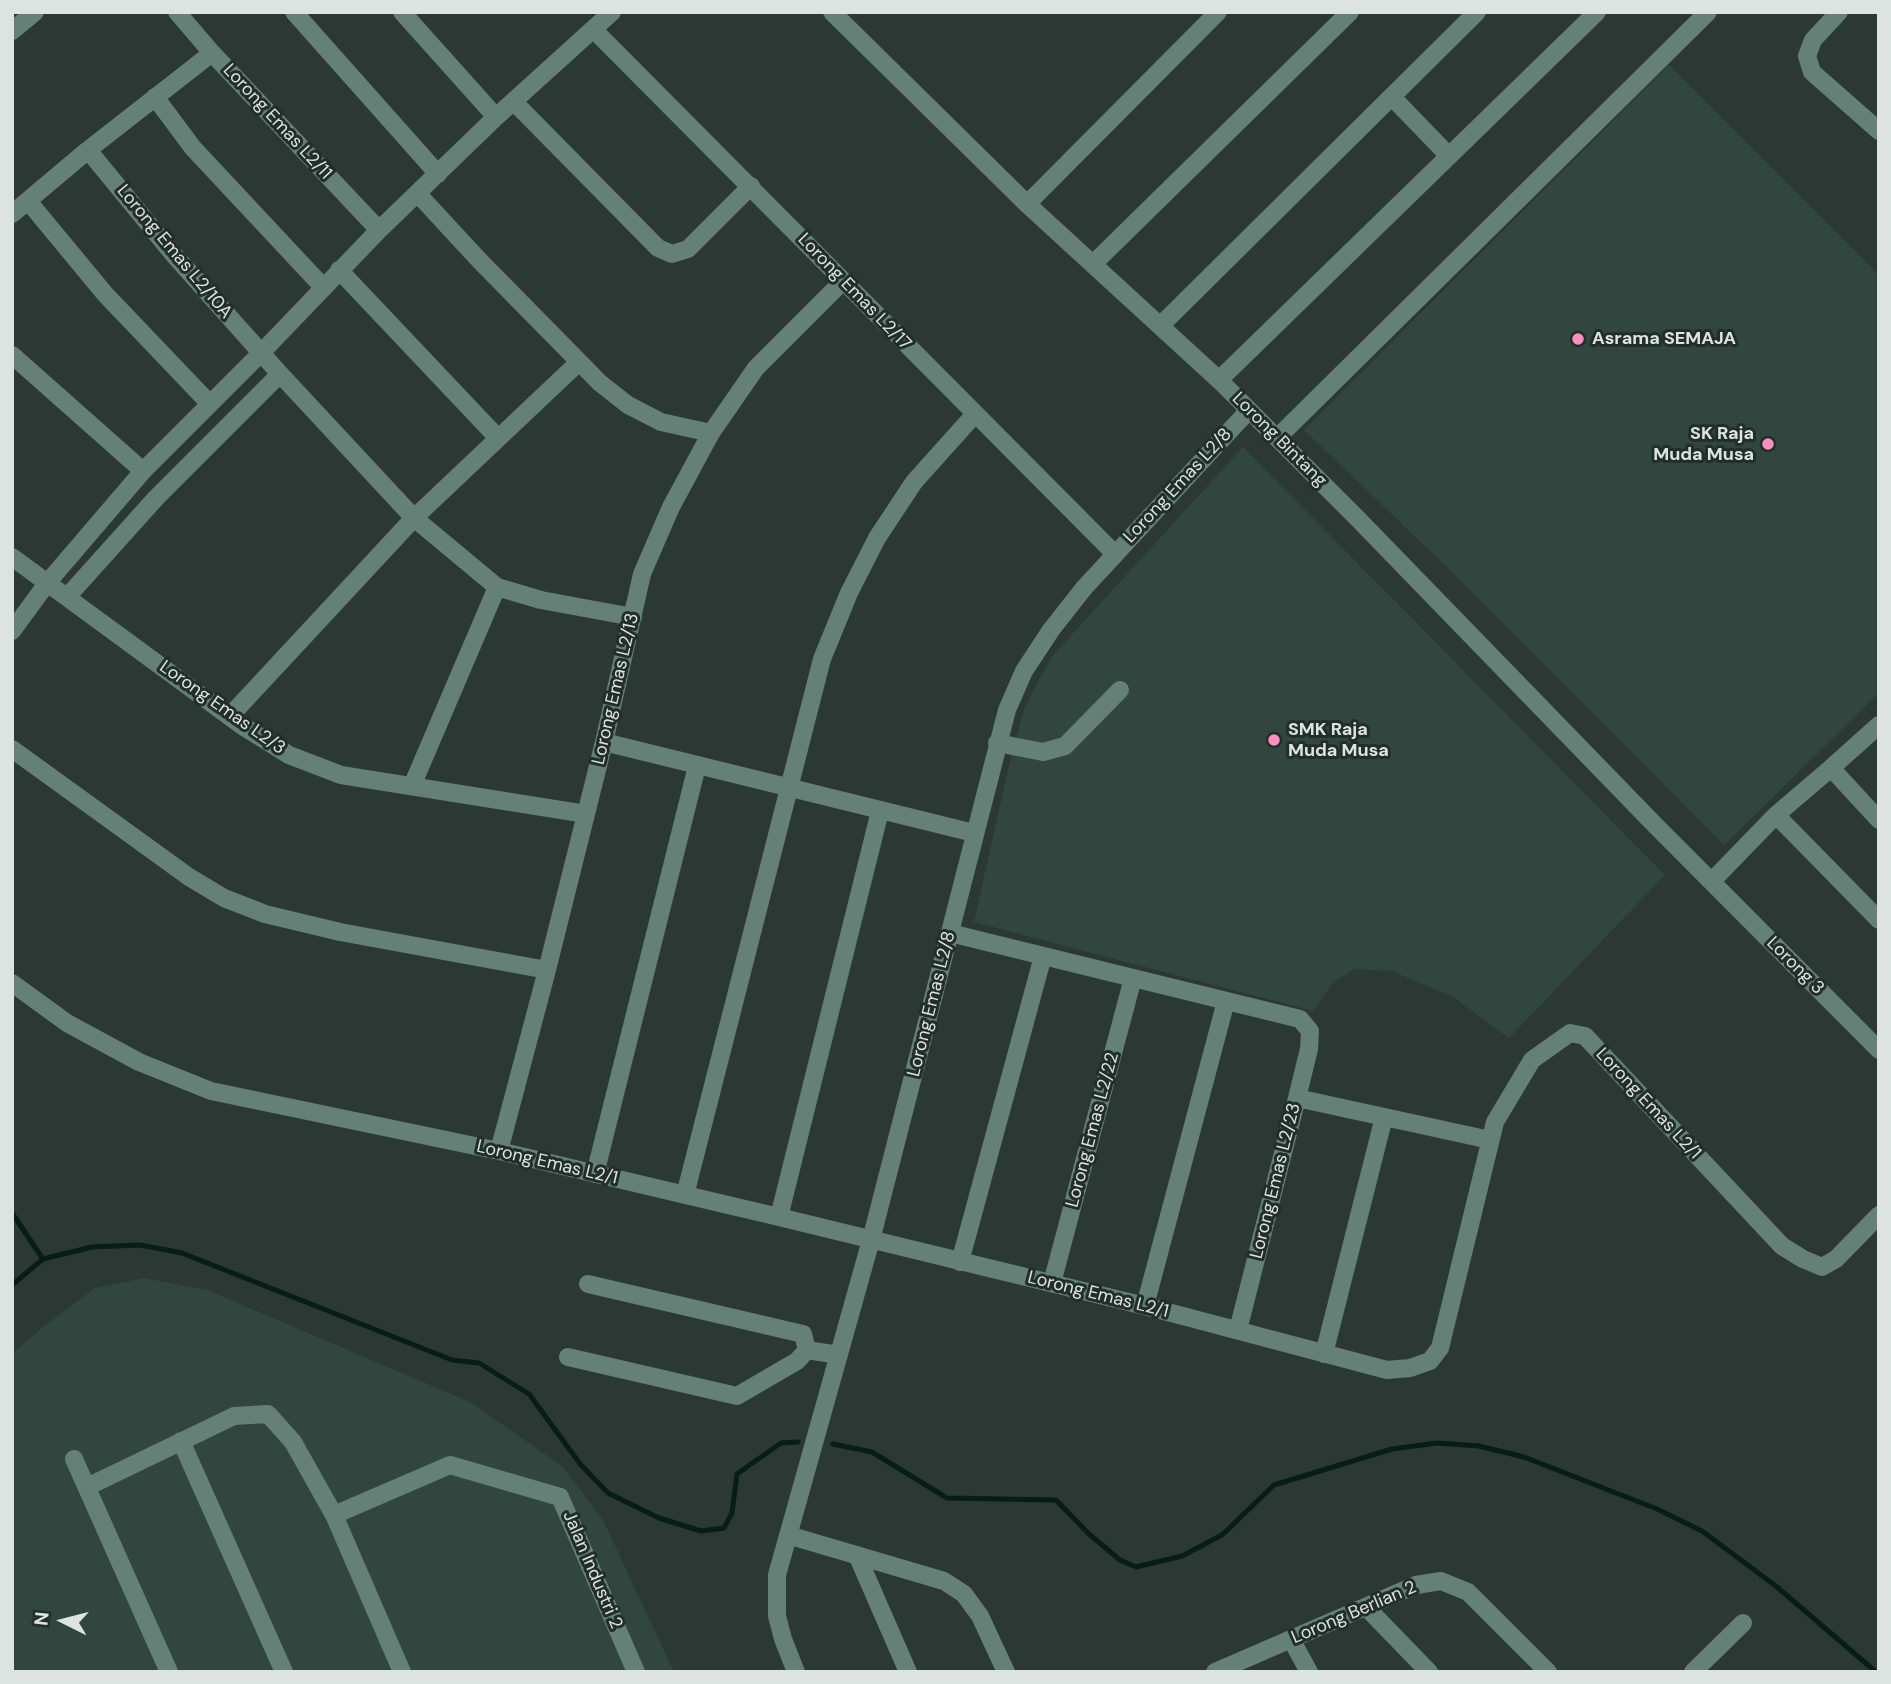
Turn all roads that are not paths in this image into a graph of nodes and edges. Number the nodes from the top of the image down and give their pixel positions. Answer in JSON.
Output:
{"nodes":[{"id":1,"x":35,"y":12,"type":"edge"},
{"id":2,"x":177,"y":12,"type":"edge"},
{"id":3,"x":294,"y":12,"type":"edge"},
{"id":4,"x":402,"y":12,"type":"edge"},
{"id":5,"x":612,"y":12,"type":"edge"},
{"id":6,"x":832,"y":12,"type":"edge"},
{"id":7,"x":1218,"y":12,"type":"edge"},
{"id":8,"x":1350,"y":12,"type":"edge"},
{"id":9,"x":1477,"y":12,"type":"edge"},
{"id":10,"x":1597,"y":12,"type":"edge"},
{"id":11,"x":1708,"y":12,"type":"edge"},
{"id":12,"x":1839,"y":12,"type":"edge"},
{"id":13,"x":594,"y":30,"type":"junction"},
{"id":14,"x":12,"y":31,"type":"edge"},
{"id":15,"x":212,"y":53,"type":"junction"},
{"id":16,"x":155,"y":97,"type":"junction"},
{"id":17,"x":1392,"y":97,"type":"junction"},
{"id":18,"x":514,"y":102,"type":"junction"},
{"id":19,"x":496,"y":117,"type":"junction"},
{"id":20,"x":1879,"y":131,"type":"edge"},
{"id":21,"x":88,"y":150,"type":"junction"},
{"id":22,"x":1449,"y":156,"type":"junction"},
{"id":23,"x":438,"y":174,"type":"junction"},
{"id":24,"x":751,"y":186,"type":"junction"},
{"id":25,"x":417,"y":192,"type":"junction"},
{"id":26,"x":28,"y":201,"type":"junction"},
{"id":27,"x":1027,"y":204,"type":"junction"},
{"id":28,"x":12,"y":214,"type":"edge"},
{"id":29,"x":379,"y":230,"type":"junction"},
{"id":30,"x":1093,"y":264,"type":"junction"},
{"id":31,"x":339,"y":270,"type":"junction"},
{"id":32,"x":843,"y":281,"type":"junction"},
{"id":33,"x":323,"y":287,"type":"junction"},
{"id":34,"x":1160,"y":326,"type":"junction"},
{"id":35,"x":261,"y":354,"type":"junction"},
{"id":36,"x":12,"y":355,"type":"edge"},
{"id":37,"x":579,"y":362,"type":"junction"},
{"id":38,"x":280,"y":374,"type":"junction"},
{"id":39,"x":1219,"y":380,"type":"junction"},
{"id":40,"x":210,"y":404,"type":"junction"},
{"id":41,"x":1249,"y":410,"type":"junction"},
{"id":42,"x":975,"y":414,"type":"junction"},
{"id":43,"x":711,"y":433,"type":"junction"},
{"id":44,"x":498,"y":438,"type":"junction"},
{"id":45,"x":1277,"y":438,"type":"junction"},
{"id":46,"x":143,"y":471,"type":"junction"},
{"id":47,"x":414,"y":518,"type":"junction"},
{"id":48,"x":1115,"y":554,"type":"junction"},
{"id":49,"x":12,"y":557,"type":"edge"},
{"id":50,"x":48,"y":582,"type":"junction"},
{"id":51,"x":498,"y":587,"type":"junction"},
{"id":52,"x":67,"y":597,"type":"junction"},
{"id":53,"x":633,"y":617,"type":"junction"},
{"id":54,"x":12,"y":631,"type":"edge"},
{"id":55,"x":1120,"y":690,"type":"dead end"},
{"id":56,"x":230,"y":716,"type":"junction"},
{"id":57,"x":1879,"y":725,"type":"edge"},
{"id":58,"x":604,"y":742,"type":"junction"},
{"id":59,"x":997,"y":743,"type":"junction"},
{"id":60,"x":12,"y":749,"type":"edge"},
{"id":61,"x":697,"y":766,"type":"junction"},
{"id":62,"x":1831,"y":768,"type":"junction"},
{"id":63,"x":412,"y":786,"type":"junction"},
{"id":64,"x":789,"y":789,"type":"junction"},
{"id":65,"x":880,"y":811,"type":"junction"},
{"id":66,"x":586,"y":814,"type":"junction"},
{"id":67,"x":1776,"y":815,"type":"junction"},
{"id":68,"x":1879,"y":820,"type":"edge"},
{"id":69,"x":974,"y":833,"type":"junction"},
{"id":70,"x":1712,"y":881,"type":"junction"},
{"id":71,"x":1879,"y":920,"type":"edge"},
{"id":72,"x":950,"y":933,"type":"junction"},
{"id":73,"x":1043,"y":956,"type":"junction"},
{"id":74,"x":547,"y":970,"type":"junction"},
{"id":75,"x":1133,"y":978,"type":"junction"},
{"id":76,"x":12,"y":983,"type":"edge"},
{"id":77,"x":1226,"y":1001,"type":"junction"},
{"id":78,"x":1879,"y":1050,"type":"edge"},
{"id":79,"x":1297,"y":1098,"type":"junction"},
{"id":80,"x":1384,"y":1117,"type":"junction"},
{"id":81,"x":1490,"y":1140,"type":"junction"},
{"id":82,"x":499,"y":1151,"type":"junction"},
{"id":83,"x":595,"y":1174,"type":"junction"},
{"id":84,"x":685,"y":1195,"type":"junction"},
{"id":85,"x":1879,"y":1215,"type":"edge"},
{"id":86,"x":779,"y":1217,"type":"junction"},
{"id":87,"x":871,"y":1240,"type":"junction"},
{"id":88,"x":960,"y":1262,"type":"junction"},
{"id":89,"x":1052,"y":1283,"type":"junction"},
{"id":90,"x":588,"y":1284,"type":"dead end"},
{"id":91,"x":1145,"y":1306,"type":"junction"},
{"id":92,"x":1238,"y":1330,"type":"junction"},
{"id":93,"x":807,"y":1350,"type":"junction"},
{"id":94,"x":1324,"y":1354,"type":"junction"},
{"id":95,"x":839,"y":1355,"type":"junction"},
{"id":96,"x":568,"y":1357,"type":"dead end"},
{"id":97,"x":181,"y":1441,"type":"junction"},
{"id":98,"x":74,"y":1459,"type":"dead end"},
{"id":99,"x":87,"y":1487,"type":"junction"},
{"id":100,"x":334,"y":1515,"type":"junction"},
{"id":101,"x":788,"y":1535,"type":"junction"},
{"id":102,"x":857,"y":1555,"type":"junction"},
{"id":103,"x":1366,"y":1607,"type":"junction"},
{"id":104,"x":1743,"y":1623,"type":"dead end"},
{"id":105,"x":1291,"y":1640,"type":"junction"},
{"id":106,"x":401,"y":1671,"type":"edge"},
{"id":107,"x":169,"y":1672,"type":"edge"},
{"id":108,"x":284,"y":1672,"type":"edge"},
{"id":109,"x":636,"y":1672,"type":"edge"},
{"id":110,"x":796,"y":1672,"type":"edge"},
{"id":111,"x":908,"y":1672,"type":"edge"},
{"id":112,"x":1006,"y":1672,"type":"edge"},
{"id":113,"x":1215,"y":1672,"type":"edge"},
{"id":114,"x":1309,"y":1672,"type":"edge"},
{"id":115,"x":1429,"y":1672,"type":"edge"},
{"id":116,"x":1548,"y":1672,"type":"edge"},
{"id":117,"x":1693,"y":1672,"type":"edge"}],
"edges":[{"from":1,"to":14,"type":"street"},
{"from":2,"to":15,"type":"street","name":"Lorong Emas L2/11"},
{"from":3,"to":23,"type":"street"},
{"from":4,"to":19,"type":"street"},
{"from":5,"to":13,"type":"street"},
{"from":6,"to":27,"type":"street","name":"Lorong Bintang"},
{"from":7,"to":27,"type":"street"},
{"from":8,"to":30,"type":"street"},
{"from":9,"to":17,"type":"street"},
{"from":10,"to":22,"type":"street"},
{"from":11,"to":45,"type":"street"},
{"from":12,"to":20,"type":"street"},
{"from":13,"to":18,"type":"street"},
{"from":13,"to":24,"type":"street","name":"Lorong Emas L2/17"},
{"from":15,"to":16,"type":"street"},
{"from":15,"to":29,"type":"street","name":"Lorong Emas L2/11"},
{"from":16,"to":21,"type":"street"},
{"from":16,"to":33,"type":"street"},
{"from":17,"to":22,"type":"street"},
{"from":17,"to":34,"type":"street"},
{"from":18,"to":19,"type":"street"},
{"from":18,"to":24,"type":"street"},
{"from":19,"to":23,"type":"street"},
{"from":21,"to":26,"type":"street"},
{"from":21,"to":35,"type":"street","name":"Lorong Emas L2/10A"},
{"from":22,"to":39,"type":"street"},
{"from":23,"to":25,"type":"street"},
{"from":24,"to":32,"type":"street","name":"Lorong Emas L2/17"},
{"from":25,"to":29,"type":"street"},
{"from":25,"to":37,"type":"street"},
{"from":26,"to":28,"type":"street"},
{"from":26,"to":40,"type":"street"},
{"from":27,"to":30,"type":"street","name":"Lorong Bintang"},
{"from":29,"to":31,"type":"street"},
{"from":30,"to":34,"type":"street","name":"Lorong Bintang"},
{"from":31,"to":33,"type":"street"},
{"from":31,"to":44,"type":"street"},
{"from":32,"to":42,"type":"street","name":"Lorong Emas L2/17"},
{"from":32,"to":43,"type":"street","name":"Lorong Emas L2/13"},
{"from":33,"to":35,"type":"street"},
{"from":34,"to":39,"type":"street","name":"Lorong Bintang"},
{"from":35,"to":38,"type":"street","name":"Lorong Emas L2/10A"},
{"from":35,"to":40,"type":"street"},
{"from":36,"to":46,"type":"street"},
{"from":37,"to":43,"type":"street"},
{"from":37,"to":44,"type":"street"},
{"from":38,"to":47,"type":"street","name":"Lorong Emas L2/10A"},
{"from":38,"to":52,"type":"street"},
{"from":39,"to":41,"type":"street","name":"Lorong Bintang"},
{"from":40,"to":46,"type":"street"},
{"from":41,"to":45,"type":"street","name":"Lorong Bintang"},
{"from":41,"to":48,"type":"street","name":"Lorong Emas L2/8"},
{"from":42,"to":48,"type":"street","name":"Lorong Emas L2/17"},
{"from":42,"to":64,"type":"street"},
{"from":43,"to":53,"type":"street","name":"Lorong Emas L2/13"},
{"from":44,"to":47,"type":"street"},
{"from":45,"to":70,"type":"street","name":"Lorong Bintang"},
{"from":46,"to":50,"type":"street"},
{"from":47,"to":51,"type":"street","name":"Lorong Emas L2/10A"},
{"from":47,"to":56,"type":"street"},
{"from":48,"to":59,"type":"street","name":"Lorong Emas L2/8"},
{"from":49,"to":50,"type":"street","name":"Lorong Emas L2/3"},
{"from":50,"to":52,"type":"street","name":"Lorong Emas L2/3"},
{"from":50,"to":54,"type":"street"},
{"from":51,"to":53,"type":"street"},
{"from":51,"to":63,"type":"street"},
{"from":52,"to":56,"type":"street","name":"Lorong Emas L2/3"},
{"from":53,"to":58,"type":"street","name":"Lorong Emas L2/13"},
{"from":55,"to":59,"type":"street"},
{"from":56,"to":63,"type":"street","name":"Lorong Emas L2/3"},
{"from":57,"to":62,"type":"street"},
{"from":58,"to":61,"type":"street"},
{"from":58,"to":66,"type":"street","name":"Lorong Emas L2/13"},
{"from":59,"to":69,"type":"street","name":"Lorong Emas L2/8"},
{"from":60,"to":74,"type":"street"},
{"from":61,"to":64,"type":"street"},
{"from":61,"to":83,"type":"street"},
{"from":62,"to":67,"type":"street"},
{"from":62,"to":68,"type":"street"},
{"from":63,"to":66,"type":"street","name":"Lorong Emas L2/3"},
{"from":64,"to":65,"type":"street"},
{"from":64,"to":84,"type":"street"},
{"from":65,"to":69,"type":"street"},
{"from":65,"to":86,"type":"street"},
{"from":66,"to":74,"type":"street","name":"Lorong Emas L2/13"},
{"from":67,"to":70,"type":"street"},
{"from":67,"to":71,"type":"street"},
{"from":69,"to":72,"type":"street","name":"Lorong Emas L2/8"},
{"from":70,"to":78,"type":"street","name":"Lorong 3"},
{"from":72,"to":73,"type":"street"},
{"from":72,"to":87,"type":"street","name":"Lorong Emas L2/8"},
{"from":73,"to":75,"type":"street"},
{"from":73,"to":88,"type":"street"},
{"from":74,"to":82,"type":"street","name":"Lorong Emas L2/13"},
{"from":75,"to":77,"type":"street"},
{"from":75,"to":89,"type":"street","name":"Lorong Emas L2/22"},
{"from":76,"to":82,"type":"street","name":"Lorong Emas L2/1"},
{"from":77,"to":79,"type":"street","name":"Lorong Emas L2/23"},
{"from":77,"to":91,"type":"street"},
{"from":79,"to":80,"type":"street"},
{"from":79,"to":92,"type":"street","name":"Lorong Emas L2/23"},
{"from":80,"to":81,"type":"street"},
{"from":80,"to":94,"type":"street"},
{"from":81,"to":85,"type":"street","name":"Lorong Emas L2/1"},
{"from":81,"to":94,"type":"street","name":"Lorong Emas L2/1"},
{"from":82,"to":83,"type":"street","name":"Lorong Emas L2/1"},
{"from":83,"to":84,"type":"street","name":"Lorong Emas L2/1"},
{"from":84,"to":86,"type":"street","name":"Lorong Emas L2/1"},
{"from":86,"to":87,"type":"street","name":"Lorong Emas L2/1"},
{"from":87,"to":88,"type":"street","name":"Lorong Emas L2/1"},
{"from":87,"to":95,"type":"street","name":"Lorong Emas L2/8"},
{"from":88,"to":89,"type":"street","name":"Lorong Emas L2/1"},
{"from":89,"to":91,"type":"street","name":"Lorong Emas L2/1"},
{"from":90,"to":93,"type":"street"},
{"from":91,"to":92,"type":"street","name":"Lorong Emas L2/1"},
{"from":92,"to":94,"type":"street","name":"Lorong Emas L2/1"},
{"from":93,"to":95,"type":"street"},
{"from":93,"to":96,"type":"street"},
{"from":95,"to":101,"type":"street","name":"Lorong Emas L2/8"},
{"from":97,"to":99,"type":"street"},
{"from":97,"to":100,"type":"street"},
{"from":97,"to":108,"type":"street"},
{"from":98,"to":99,"type":"street"},
{"from":99,"to":107,"type":"street"},
{"from":100,"to":106,"type":"street"},
{"from":100,"to":109,"type":"street","name":"Jalan Industri 2"},
{"from":101,"to":102,"type":"street"},
{"from":101,"to":110,"type":"street","name":"Lorong Emas L2/8"},
{"from":102,"to":111,"type":"street"},
{"from":102,"to":112,"type":"street"},
{"from":103,"to":105,"type":"street","name":"Lorong Berlian 2"},
{"from":103,"to":115,"type":"street"},
{"from":103,"to":116,"type":"street","name":"Lorong Berlian 2"},
{"from":104,"to":117,"type":"street"},
{"from":105,"to":113,"type":"street","name":"Lorong Berlian 2"},
{"from":105,"to":114,"type":"street"}]}
